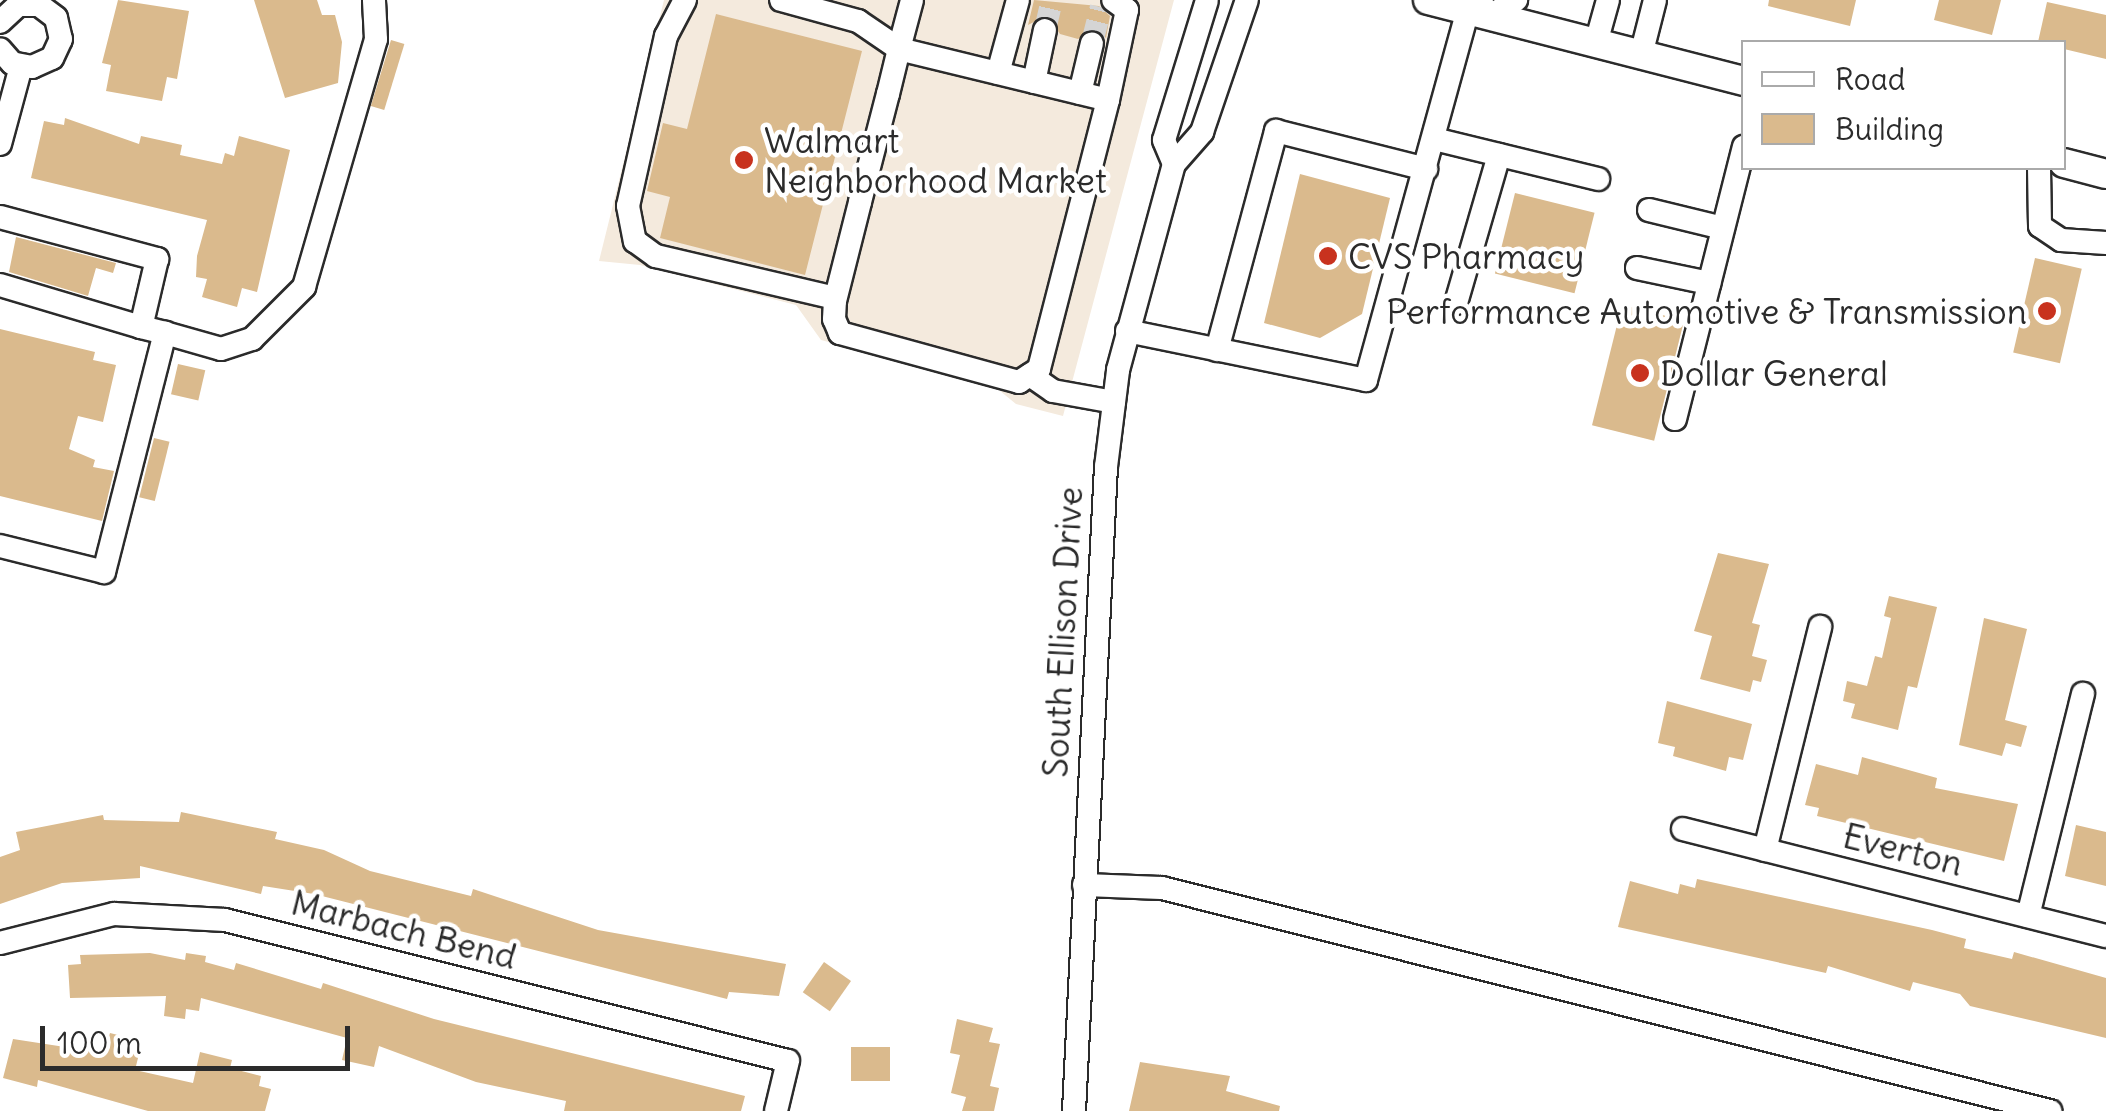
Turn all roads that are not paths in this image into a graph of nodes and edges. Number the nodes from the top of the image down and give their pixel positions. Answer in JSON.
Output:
{"nodes":[{"id":1,"x":374,"y":0,"type":"edge"},
{"id":2,"x":685,"y":0,"type":"edge"},
{"id":3,"x":781,"y":0,"type":"edge"},
{"id":4,"x":912,"y":0,"type":"edge"},
{"id":5,"x":1018,"y":0,"type":"edge"},
{"id":6,"x":1208,"y":0,"type":"edge"},
{"id":7,"x":1246,"y":0,"type":"edge"},
{"id":8,"x":1428,"y":0,"type":"edge"},
{"id":9,"x":1516,"y":0,"type":"edge"},
{"id":10,"x":1608,"y":0,"type":"edge"},
{"id":11,"x":1655,"y":0,"type":"edge"},
{"id":12,"x":28,"y":2,"type":"edge"},
{"id":13,"x":1106,"y":2,"type":"edge"},
{"id":14,"x":1479,"y":9,"type":"edge"},
{"id":15,"x":1,"y":19,"type":"edge"},
{"id":16,"x":1045,"y":30,"type":"tunnel mouth"},
{"id":17,"x":1092,"y":43,"type":"tunnel mouth"},
{"id":18,"x":1596,"y":43,"type":"junction"},
{"id":19,"x":0,"y":48,"type":"edge"},
{"id":20,"x":899,"y":49,"type":"junction"},
{"id":21,"x":1641,"y":54,"type":"junction"},
{"id":22,"x":21,"y":66,"type":"junction"},
{"id":23,"x":998,"y":73,"type":"junction"},
{"id":24,"x":1741,"y":80,"type":"edge"},
{"id":25,"x":1034,"y":82,"type":"junction"},
{"id":26,"x":1080,"y":93,"type":"junction"},
{"id":27,"x":1108,"y":100,"type":"junction"},
{"id":28,"x":1434,"y":139,"type":"junction"},
{"id":29,"x":0,"y":144,"type":"edge"},
{"id":30,"x":1499,"y":155,"type":"junction"},
{"id":31,"x":1741,"y":159,"type":"edge"},
{"id":32,"x":1174,"y":164,"type":"junction"},
{"id":33,"x":2066,"y":164,"type":"edge"},
{"id":34,"x":1426,"y":169,"type":"junction"},
{"id":35,"x":2040,"y":170,"type":"edge"},
{"id":36,"x":2106,"y":174,"type":"edge"},
{"id":37,"x":1598,"y":179,"type":"dead end"},
{"id":38,"x":1649,"y":210,"type":"dead end"},
{"id":39,"x":0,"y":217,"type":"edge"},
{"id":40,"x":1723,"y":228,"type":"junction"},
{"id":41,"x":2106,"y":243,"type":"edge"},
{"id":42,"x":1637,"y":268,"type":"dead end"},
{"id":43,"x":1709,"y":284,"type":"junction"},
{"id":44,"x":0,"y":285,"type":"edge"},
{"id":45,"x":835,"y":298,"type":"junction"},
{"id":46,"x":1456,"y":303,"type":"dead end"},
{"id":47,"x":140,"y":327,"type":"junction"},
{"id":48,"x":1128,"y":331,"type":"junction"},
{"id":49,"x":165,"y":334,"type":"junction"},
{"id":50,"x":1217,"y":350,"type":"junction"},
{"id":51,"x":1030,"y":375,"type":"junction"},
{"id":52,"x":1114,"y":402,"type":"junction"},
{"id":53,"x":1675,"y":419,"type":"dead end"},
{"id":54,"x":0,"y":546,"type":"edge"},
{"id":55,"x":1820,"y":627,"type":"dead end"},
{"id":56,"x":2083,"y":694,"type":"dead end"},
{"id":57,"x":1684,"y":830,"type":"dead end"},
{"id":58,"x":1765,"y":850,"type":"junction"},
{"id":59,"x":1084,"y":884,"type":"junction"},
{"id":60,"x":2028,"y":916,"type":"junction"},
{"id":61,"x":2106,"y":936,"type":"edge"},
{"id":62,"x":0,"y":943,"type":"edge"},
{"id":63,"x":776,"y":1111,"type":"edge"},
{"id":64,"x":1074,"y":1111,"type":"edge"},
{"id":65,"x":2050,"y":1111,"type":"edge"}],
"edges":[{"from":1,"to":49,"type":"street"},
{"from":2,"to":45,"type":"street"},
{"from":3,"to":20,"type":"street"},
{"from":4,"to":20,"type":"street"},
{"from":5,"to":23,"type":"street"},
{"from":6,"to":32,"type":"street","name":"South Ellison Drive"},
{"from":7,"to":32,"type":"street","name":"South Ellison Drive"},
{"from":8,"to":14,"type":"main road"},
{"from":9,"to":14,"type":"street"},
{"from":10,"to":18,"type":"street"},
{"from":11,"to":21,"type":"street"},
{"from":12,"to":15,"type":"street"},
{"from":12,"to":22,"type":"street"},
{"from":13,"to":27,"type":"street"},
{"from":14,"to":18,"type":"main road"},
{"from":14,"to":28,"type":"street"},
{"from":16,"to":25,"type":"street"},
{"from":17,"to":26,"type":"street"},
{"from":18,"to":21,"type":"main road"},
{"from":19,"to":22,"type":"street"},
{"from":20,"to":23,"type":"street"},
{"from":20,"to":45,"type":"street"},
{"from":21,"to":24,"type":"main road"},
{"from":22,"to":29,"type":"street"},
{"from":23,"to":25,"type":"street"},
{"from":25,"to":26,"type":"street"},
{"from":26,"to":27,"type":"street"},
{"from":27,"to":51,"type":"street"},
{"from":28,"to":30,"type":"street"},
{"from":28,"to":34,"type":"street"},
{"from":30,"to":37,"type":"street"},
{"from":30,"to":46,"type":"street"},
{"from":31,"to":40,"type":"street"},
{"from":32,"to":48,"type":"street","name":"South Ellison Drive"},
{"from":33,"to":36,"type":"main road"},
{"from":34,"to":50,"type":"street"},
{"from":34,"to":50,"type":"street"},
{"from":35,"to":41,"type":"street"},
{"from":38,"to":40,"type":"street"},
{"from":39,"to":47,"type":"street"},
{"from":40,"to":43,"type":"street"},
{"from":42,"to":43,"type":"street"},
{"from":43,"to":53,"type":"street"},
{"from":44,"to":47,"type":"street"},
{"from":45,"to":51,"type":"street"},
{"from":47,"to":49,"type":"street"},
{"from":48,"to":50,"type":"street"},
{"from":48,"to":52,"type":"street","name":"South Ellison Drive"},
{"from":49,"to":54,"type":"street"},
{"from":51,"to":52,"type":"street"},
{"from":52,"to":59,"type":"street","name":"South Ellison Drive"},
{"from":55,"to":58,"type":"street"},
{"from":56,"to":60,"type":"street"},
{"from":57,"to":58,"type":"street","name":"Everton"},
{"from":58,"to":60,"type":"street","name":"Everton"},
{"from":59,"to":64,"type":"street","name":"South Ellison Drive"},
{"from":59,"to":65,"type":"street"},
{"from":60,"to":61,"type":"street","name":"Everton"},
{"from":62,"to":63,"type":"street","name":"Marbach Bend"}]}
